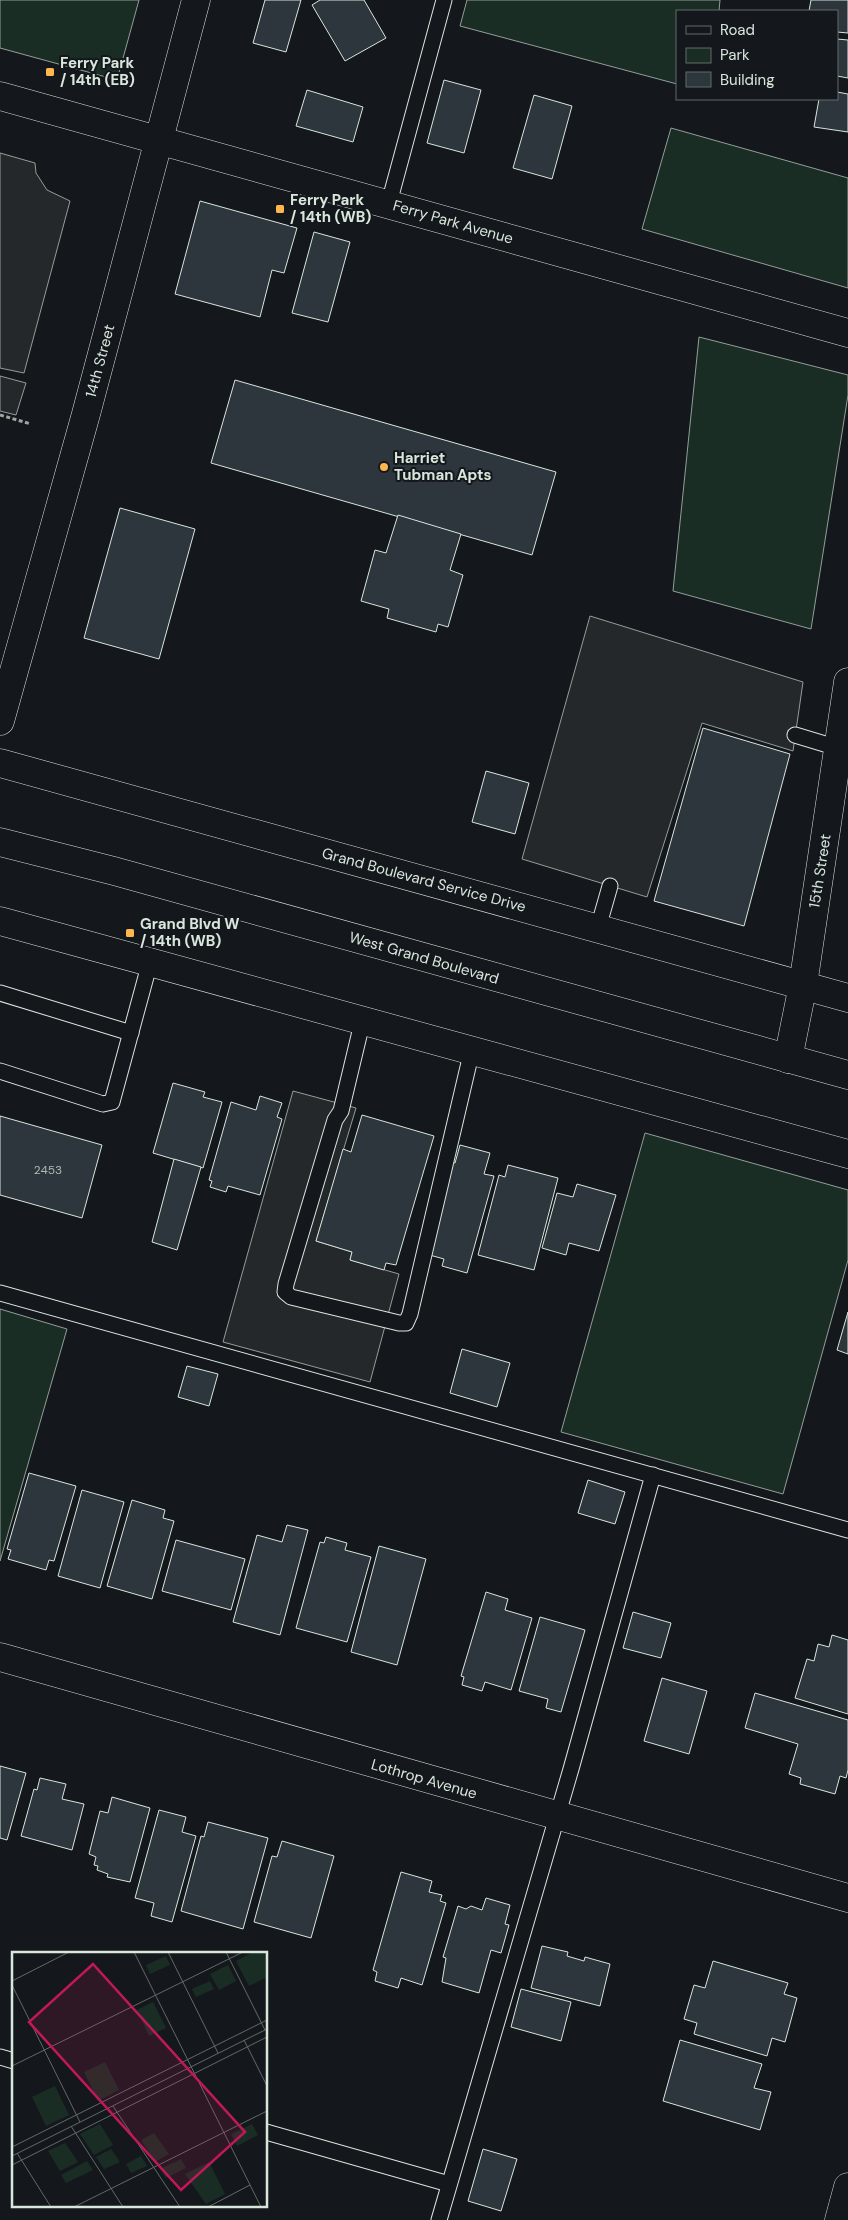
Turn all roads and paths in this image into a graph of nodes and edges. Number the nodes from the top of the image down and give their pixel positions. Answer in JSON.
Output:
{"nodes":[{"id":1,"x":196,"y":0,"type":"edge"},
{"id":2,"x":444,"y":0,"type":"edge"},
{"id":3,"x":0,"y":96,"type":"edge"},
{"id":4,"x":158,"y":140,"type":"junction"},
{"id":5,"x":389,"y":203,"type":"junction"},
{"id":6,"x":848,"y":333,"type":"edge"},
{"id":7,"x":0,"y":415,"type":"edge"},
{"id":8,"x":31,"y":424,"type":"dead end"},
{"id":9,"x":847,"y":699,"type":"edge"},
{"id":10,"x":0,"y":721,"type":"edge"},
{"id":11,"x":795,"y":736,"type":"dead end"},
{"id":12,"x":838,"y":748,"type":"junction"},
{"id":13,"x":0,"y":763,"type":"edge"},
{"id":14,"x":0,"y":842,"type":"edge"},
{"id":15,"x":610,"y":886,"type":"dead end"},
{"id":16,"x":0,"y":921,"type":"edge"},
{"id":17,"x":598,"y":928,"type":"junction"},
{"id":18,"x":150,"y":962,"type":"junction"},
{"id":19,"x":803,"y":985,"type":"junction"},
{"id":20,"x":0,"y":993,"type":"edge"},
{"id":21,"x":848,"y":998,"type":"edge"},
{"id":22,"x":363,"y":1019,"type":"junction"},
{"id":23,"x":131,"y":1033,"type":"junction"},
{"id":24,"x":472,"y":1050,"type":"junction"},
{"id":25,"x":788,"y":1059,"type":"junction"},
{"id":26,"x":0,"y":1071,"type":"edge"},
{"id":27,"x":848,"y":1075,"type":"edge"},
{"id":28,"x":848,"y":1154,"type":"edge"},
{"id":29,"x":0,"y":1293,"type":"edge"},
{"id":30,"x":654,"y":1475,"type":"junction"},
{"id":31,"x":848,"y":1530,"type":"edge"},
{"id":32,"x":0,"y":1658,"type":"edge"},
{"id":33,"x":557,"y":1817,"type":"junction"},
{"id":34,"x":848,"y":1898,"type":"edge"},
{"id":35,"x":268,"y":2133,"type":"edge"},
{"id":36,"x":449,"y":2184,"type":"junction"},
{"id":37,"x":848,"y":2188,"type":"edge"},
{"id":38,"x":439,"y":2220,"type":"edge"},
{"id":39,"x":839,"y":2220,"type":"edge"}],
"edges":[{"from":1,"to":4,"type":"street","name":"14th Street"},
{"from":2,"to":5,"type":"lane"},
{"from":3,"to":4,"type":"street","name":"Ferry Park Avenue"},
{"from":4,"to":5,"type":"street","name":"Ferry Park Avenue"},
{"from":4,"to":10,"type":"street","name":"14th Street"},
{"from":5,"to":6,"type":"street","name":"Ferry Park Avenue"},
{"from":7,"to":8,"type":"path"},
{"from":9,"to":12,"type":"street","name":"15th Street"},
{"from":11,"to":12,"type":"lane"},
{"from":12,"to":19,"type":"street","name":"15th Street"},
{"from":13,"to":17,"type":"street","name":"Grand Boulevard Service Drive"},
{"from":14,"to":25,"type":"street","name":"West Grand Boulevard"},
{"from":15,"to":17,"type":"lane"},
{"from":16,"to":18,"type":"street"},
{"from":17,"to":19,"type":"street","name":"Grand Boulevard Service Drive"},
{"from":18,"to":22,"type":"street"},
{"from":18,"to":23,"type":"lane"},
{"from":19,"to":21,"type":"street","name":"Grand Boulevard Service Drive"},
{"from":19,"to":25,"type":"street","name":"15th Street"},
{"from":20,"to":23,"type":"lane"},
{"from":22,"to":24,"type":"street"},
{"from":22,"to":24,"type":"lane"},
{"from":23,"to":26,"type":"lane"},
{"from":24,"to":28,"type":"street"},
{"from":25,"to":27,"type":"street","name":"West Grand Boulevard"},
{"from":29,"to":30,"type":"lane"},
{"from":30,"to":31,"type":"lane"},
{"from":30,"to":33,"type":"lane"},
{"from":32,"to":33,"type":"street","name":"Lothrop Avenue"},
{"from":33,"to":34,"type":"street","name":"Lothrop Avenue"},
{"from":33,"to":36,"type":"lane"},
{"from":35,"to":36,"type":"lane"},
{"from":36,"to":38,"type":"lane"},
{"from":37,"to":39,"type":"street"}]}
